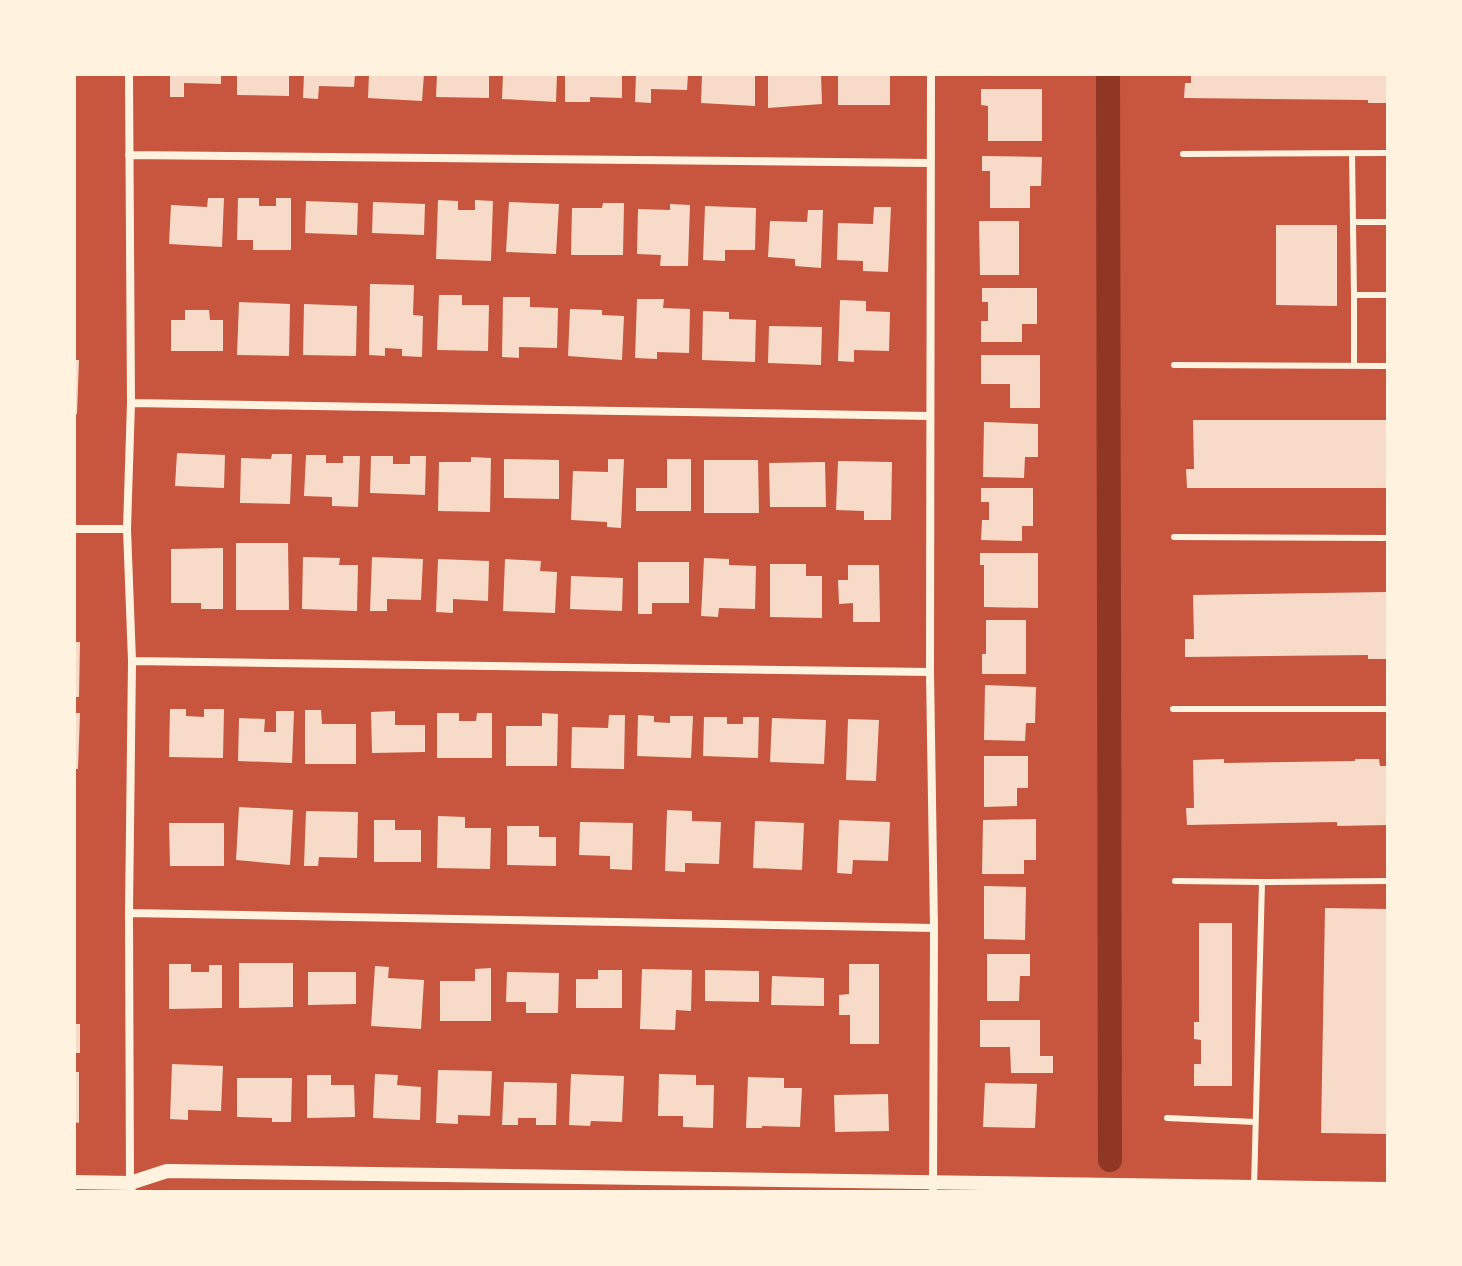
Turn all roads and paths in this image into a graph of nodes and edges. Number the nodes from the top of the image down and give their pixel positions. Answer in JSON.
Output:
{"nodes":[{"id":1,"x":129,"y":74,"type":"edge"},
{"id":2,"x":931,"y":74,"type":"edge"},
{"id":3,"x":1352,"y":153,"type":"junction"},
{"id":4,"x":1388,"y":153,"type":"edge"},
{"id":5,"x":1183,"y":154,"type":"dead end"},
{"id":6,"x":129,"y":155,"type":"junction"},
{"id":7,"x":930,"y":163,"type":"junction"},
{"id":8,"x":1353,"y":222,"type":"junction"},
{"id":9,"x":1388,"y":222,"type":"edge"},
{"id":10,"x":1354,"y":295,"type":"junction"},
{"id":11,"x":1388,"y":295,"type":"edge"},
{"id":12,"x":1174,"y":365,"type":"dead end"},
{"id":13,"x":1354,"y":366,"type":"junction"},
{"id":14,"x":1388,"y":366,"type":"edge"},
{"id":15,"x":131,"y":403,"type":"junction"},
{"id":16,"x":930,"y":416,"type":"junction"},
{"id":17,"x":74,"y":529,"type":"edge"},
{"id":18,"x":127,"y":529,"type":"junction"},
{"id":19,"x":1174,"y":537,"type":"dead end"},
{"id":20,"x":1388,"y":538,"type":"edge"},
{"id":21,"x":132,"y":661,"type":"junction"},
{"id":22,"x":930,"y":672,"type":"junction"},
{"id":23,"x":1173,"y":709,"type":"dead end"},
{"id":24,"x":1388,"y":709,"type":"edge"},
{"id":25,"x":1175,"y":881,"type":"dead end"},
{"id":26,"x":1388,"y":881,"type":"edge"},
{"id":27,"x":1262,"y":882,"type":"junction"},
{"id":28,"x":129,"y":913,"type":"junction"},
{"id":29,"x":934,"y":928,"type":"junction"},
{"id":30,"x":1167,"y":1118,"type":"dead end"},
{"id":31,"x":1255,"y":1122,"type":"junction"},
{"id":32,"x":74,"y":1182,"type":"edge"},
{"id":33,"x":131,"y":1187,"type":"edge"},
{"id":34,"x":862,"y":1187,"type":"edge"},
{"id":35,"x":933,"y":1187,"type":"edge"},
{"id":36,"x":1254,"y":1189,"type":"edge"},
{"id":37,"x":1388,"y":1189,"type":"edge"},
{"id":38,"x":147,"y":1192,"type":"edge"}],
"edges":[{"from":1,"to":6,"type":"street"},
{"from":2,"to":7,"type":"street"},
{"from":3,"to":4,"type":"lane"},
{"from":3,"to":5,"type":"lane"},
{"from":3,"to":8,"type":"lane"},
{"from":6,"to":7,"type":"street"},
{"from":6,"to":15,"type":"street"},
{"from":7,"to":16,"type":"street"},
{"from":8,"to":9,"type":"lane"},
{"from":8,"to":10,"type":"lane"},
{"from":10,"to":11,"type":"lane"},
{"from":10,"to":13,"type":"lane"},
{"from":12,"to":13,"type":"lane"},
{"from":13,"to":14,"type":"lane"},
{"from":15,"to":16,"type":"street"},
{"from":15,"to":18,"type":"street"},
{"from":16,"to":22,"type":"street"},
{"from":17,"to":18,"type":"street"},
{"from":18,"to":21,"type":"street"},
{"from":19,"to":20,"type":"lane"},
{"from":21,"to":22,"type":"street"},
{"from":21,"to":28,"type":"street"},
{"from":22,"to":29,"type":"street"},
{"from":23,"to":24,"type":"lane"},
{"from":25,"to":27,"type":"lane"},
{"from":26,"to":27,"type":"lane"},
{"from":27,"to":31,"type":"lane"},
{"from":28,"to":29,"type":"street"},
{"from":28,"to":33,"type":"street"},
{"from":29,"to":35,"type":"street"},
{"from":30,"to":31,"type":"lane"},
{"from":31,"to":36,"type":"lane"},
{"from":32,"to":33,"type":"street"},
{"from":33,"to":34,"type":"street"},
{"from":33,"to":38,"type":"street"},
{"from":34,"to":35,"type":"street"},
{"from":35,"to":36,"type":"street"},
{"from":36,"to":37,"type":"street"}]}
